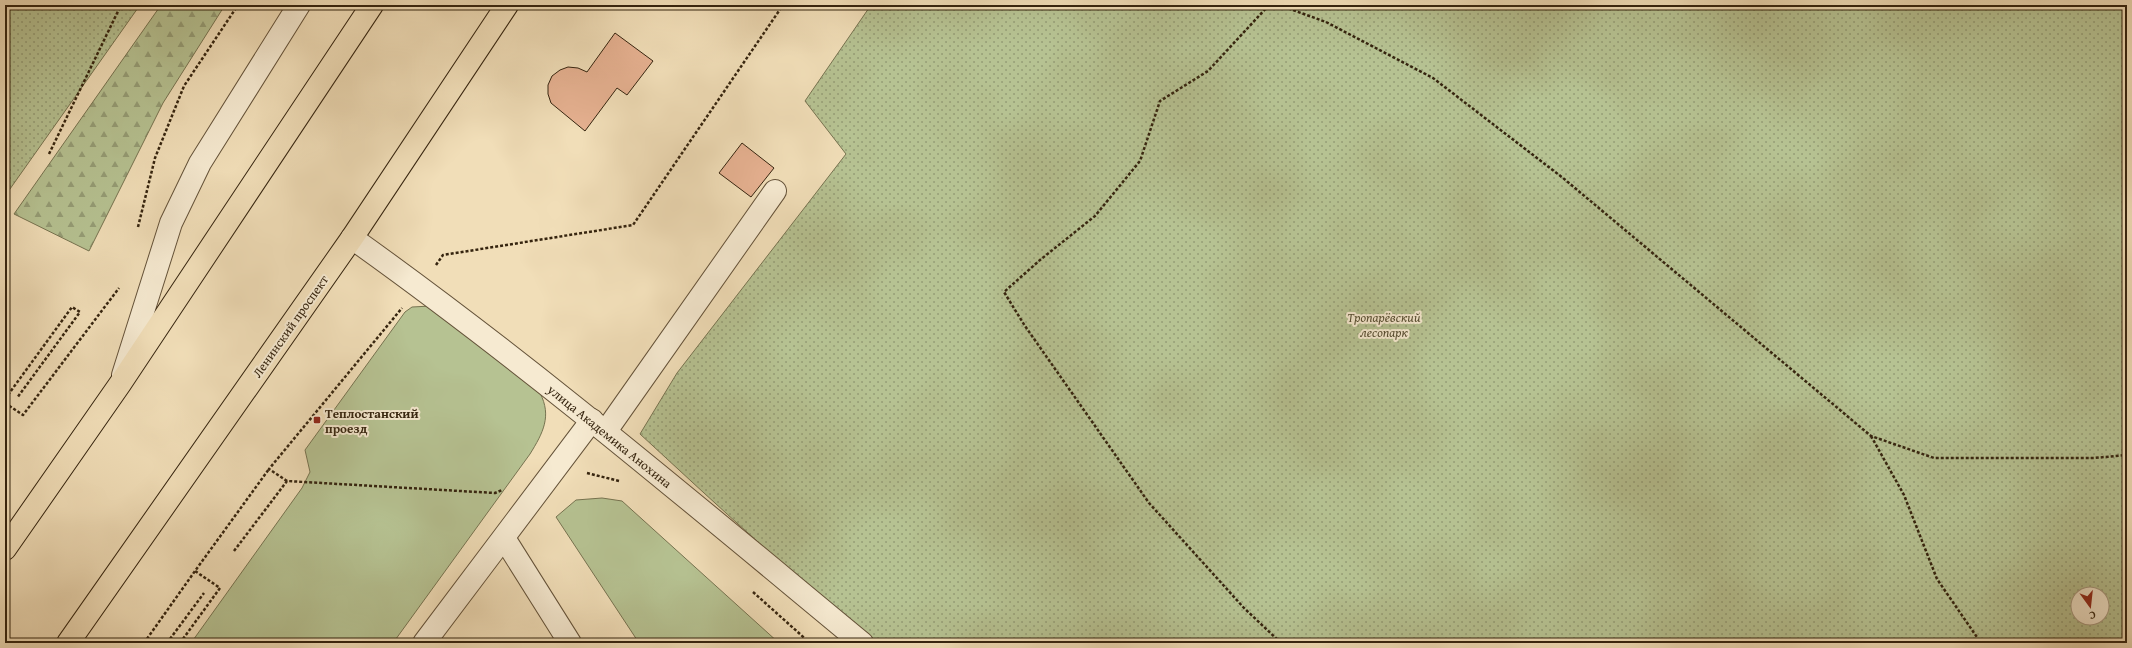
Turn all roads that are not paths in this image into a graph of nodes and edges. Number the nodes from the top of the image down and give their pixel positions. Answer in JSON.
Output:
{"nodes":[{"id":1,"x":299,"y":5,"type":"edge"},
{"id":2,"x":372,"y":5,"type":"edge"},
{"id":3,"x":507,"y":5,"type":"edge"},
{"id":4,"x":775,"y":191,"type":"dead end"},
{"id":5,"x":352,"y":238,"type":"junction"},
{"id":6,"x":120,"y":384,"type":"junction"},
{"id":7,"x":599,"y":425,"type":"junction"},
{"id":8,"x":504,"y":538,"type":"junction"},
{"id":9,"x":5,"y":549,"type":"edge"},
{"id":10,"x":68,"y":643,"type":"edge"},
{"id":11,"x":424,"y":643,"type":"edge"},
{"id":12,"x":570,"y":643,"type":"edge"},
{"id":13,"x":862,"y":643,"type":"edge"}],
"edges":[{"from":1,"to":6,"type":"street"},
{"from":2,"to":6,"type":"main road"},
{"from":3,"to":5,"type":"main road","name":"Ленинский проспект"},
{"from":4,"to":7,"type":"street"},
{"from":5,"to":7,"type":"street","name":"улица Академика Анохина"},
{"from":5,"to":10,"type":"main road","name":"Ленинский проспект"},
{"from":6,"to":9,"type":"main road"},
{"from":7,"to":8,"type":"street"},
{"from":7,"to":13,"type":"street","name":"улица Академика Анохина"},
{"from":8,"to":11,"type":"street"},
{"from":8,"to":12,"type":"street"}]}
